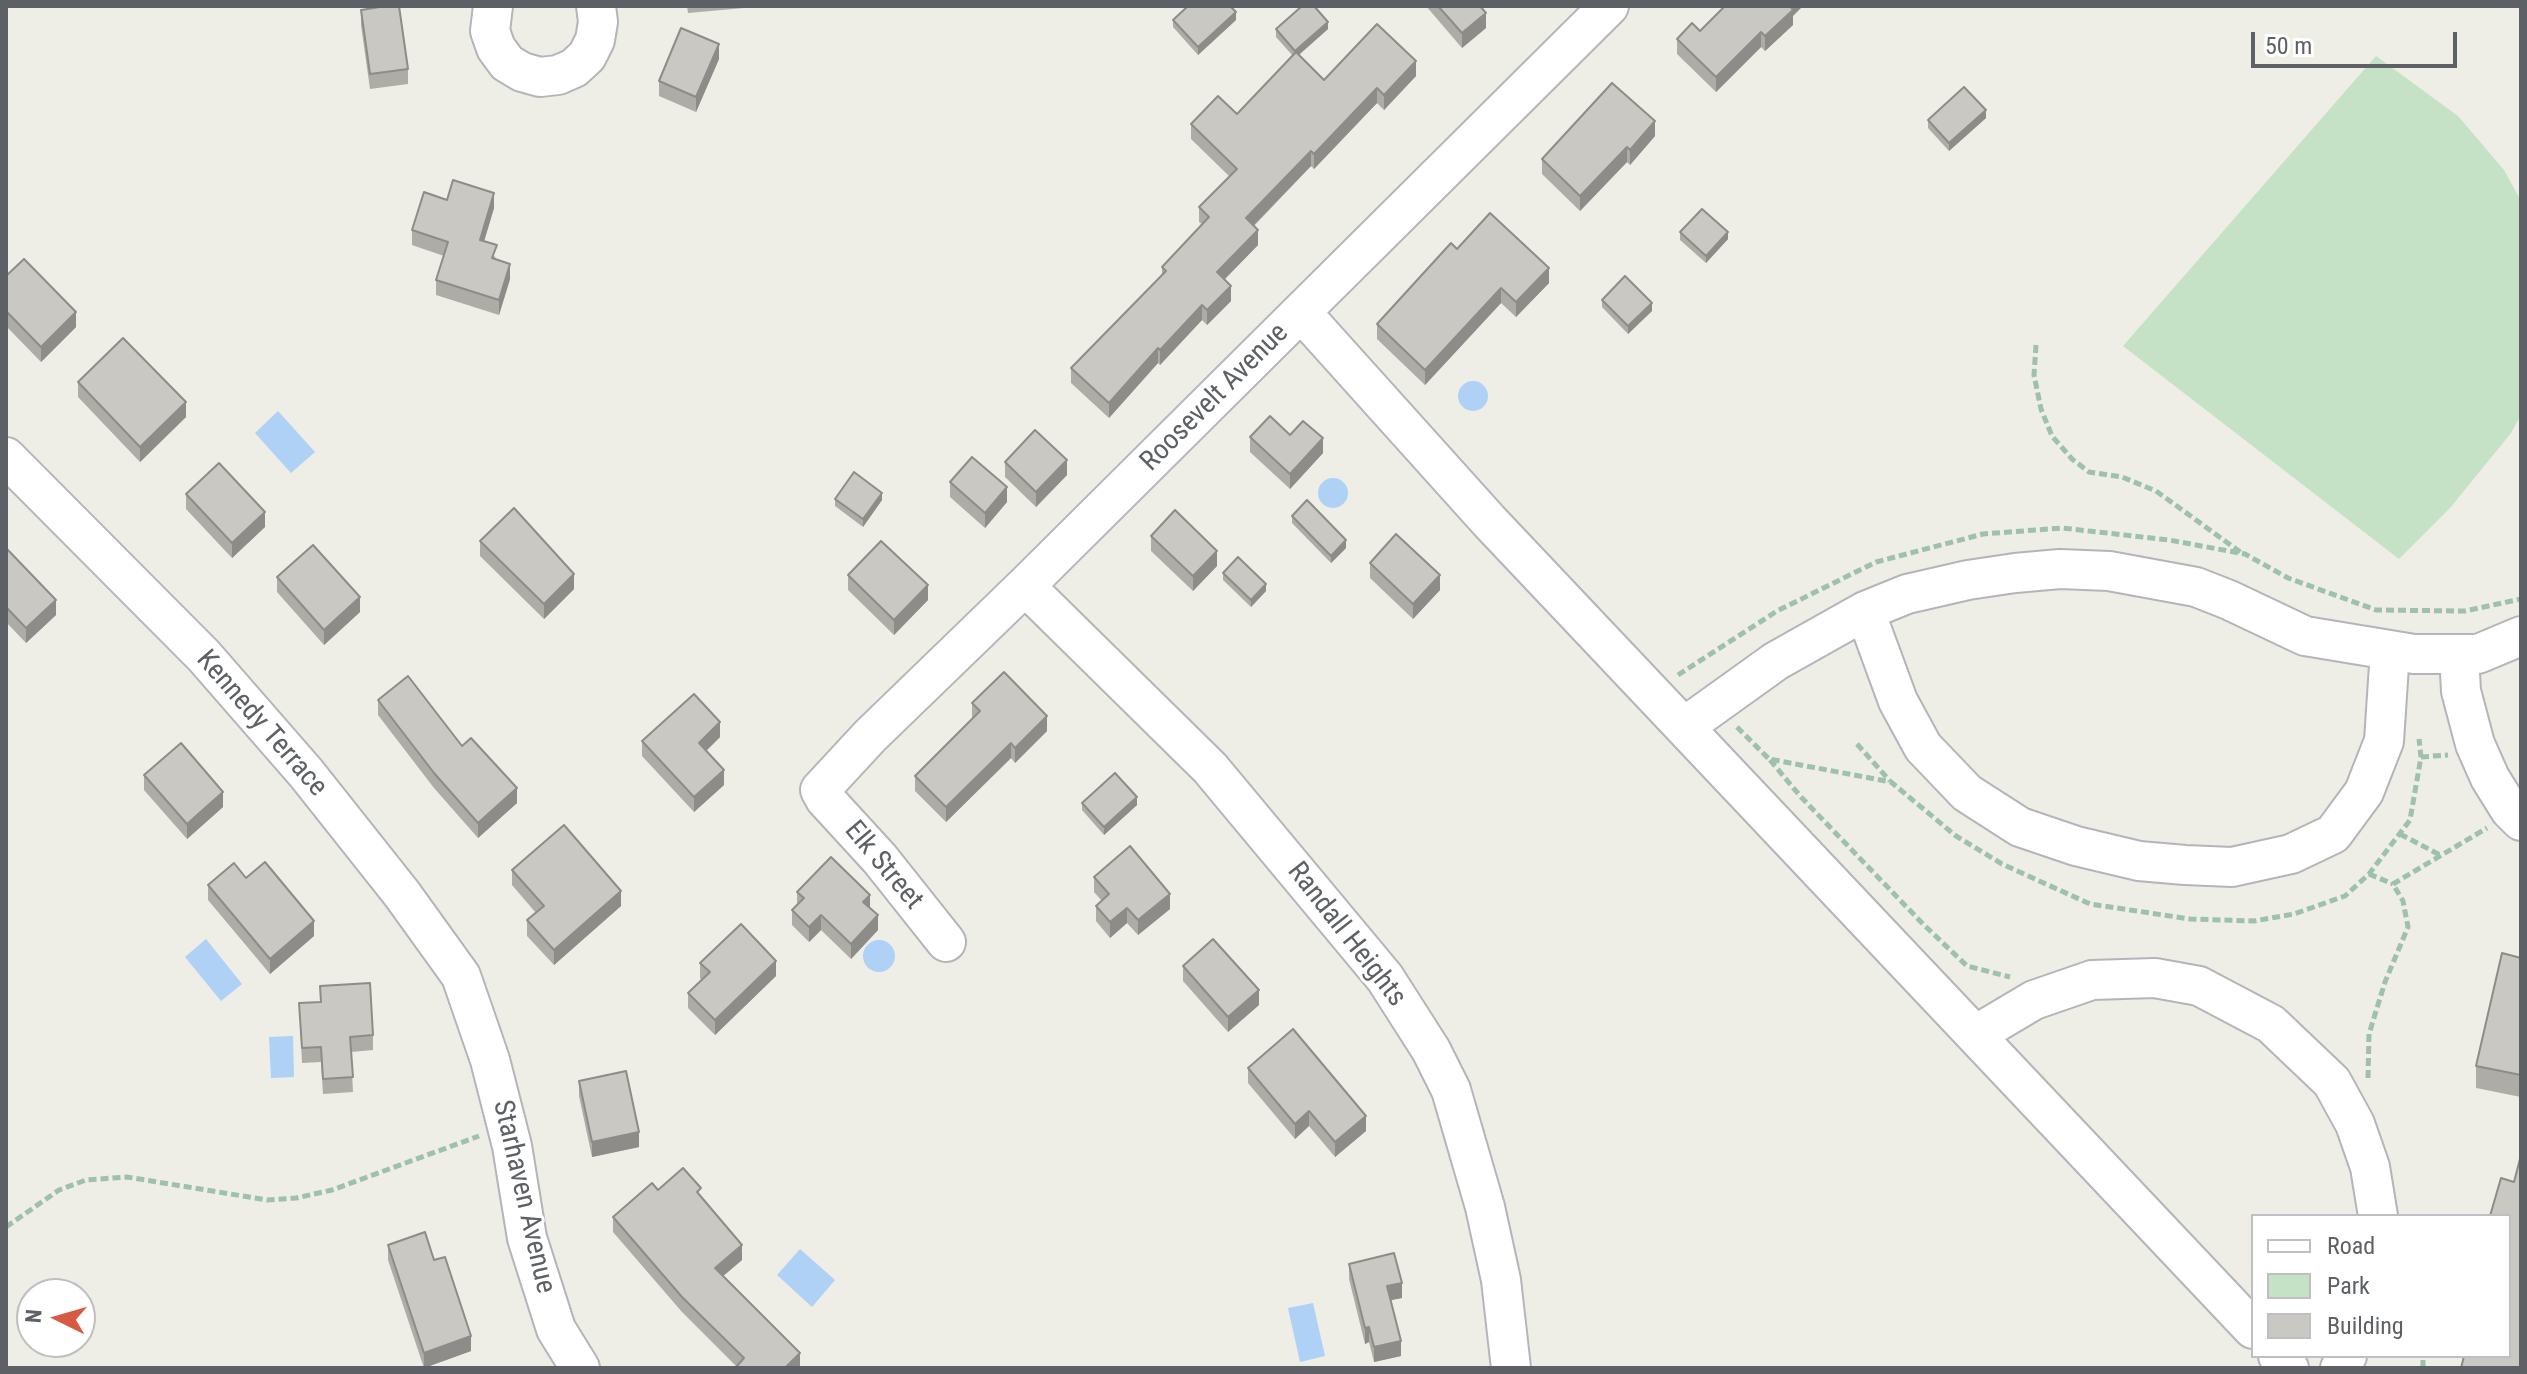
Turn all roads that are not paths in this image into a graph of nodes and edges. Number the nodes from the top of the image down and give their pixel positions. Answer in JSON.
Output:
{"nodes":[{"id":1,"x":493,"y":6,"type":"edge"},
{"id":2,"x":596,"y":6,"type":"edge"},
{"id":3,"x":1609,"y":6,"type":"edge"},
{"id":4,"x":1301,"y":312,"type":"junction"},
{"id":5,"x":6,"y":457,"type":"edge"},
{"id":6,"x":1025,"y":586,"type":"junction"},
{"id":7,"x":1865,"y":611,"type":"junction"},
{"id":8,"x":2521,"y":636,"type":"edge"},
{"id":9,"x":2390,"y":650,"type":"junction"},
{"id":10,"x":2459,"y":654,"type":"junction"},
{"id":11,"x":1684,"y":727,"type":"junction"},
{"id":12,"x":820,"y":790,"type":"joint"},
{"id":13,"x":2508,"y":822,"type":"edge"},
{"id":14,"x":946,"y":942,"type":"dead end"},
{"id":15,"x":477,"y":1020,"type":"joint"},
{"id":16,"x":1975,"y":1035,"type":"junction"},
{"id":17,"x":2378,"y":1214,"type":"edge"},
{"id":18,"x":2251,"y":1327,"type":"edge"},
{"id":19,"x":580,"y":1368,"type":"edge"},
{"id":20,"x":1511,"y":1368,"type":"edge"}],
"edges":[{"from":1,"to":2,"type":"street"},
{"from":3,"to":4,"type":"street","name":"Roosevelt Avenue"},
{"from":4,"to":6,"type":"street","name":"Roosevelt Avenue"},
{"from":4,"to":11,"type":"street"},
{"from":5,"to":15,"type":"street","name":"Kennedy Terrace"},
{"from":6,"to":12,"type":"street","name":"Roosevelt Avenue"},
{"from":6,"to":20,"type":"street","name":"Randall Heights"},
{"from":7,"to":9,"type":"street"},
{"from":7,"to":9,"type":"street"},
{"from":7,"to":11,"type":"street"},
{"from":8,"to":10,"type":"street"},
{"from":9,"to":10,"type":"street"},
{"from":10,"to":13,"type":"street"},
{"from":11,"to":16,"type":"street"},
{"from":12,"to":14,"type":"street","name":"Elk Street"},
{"from":15,"to":19,"type":"street","name":"Starhaven Avenue"},
{"from":16,"to":17,"type":"street"},
{"from":16,"to":18,"type":"street"}]}
